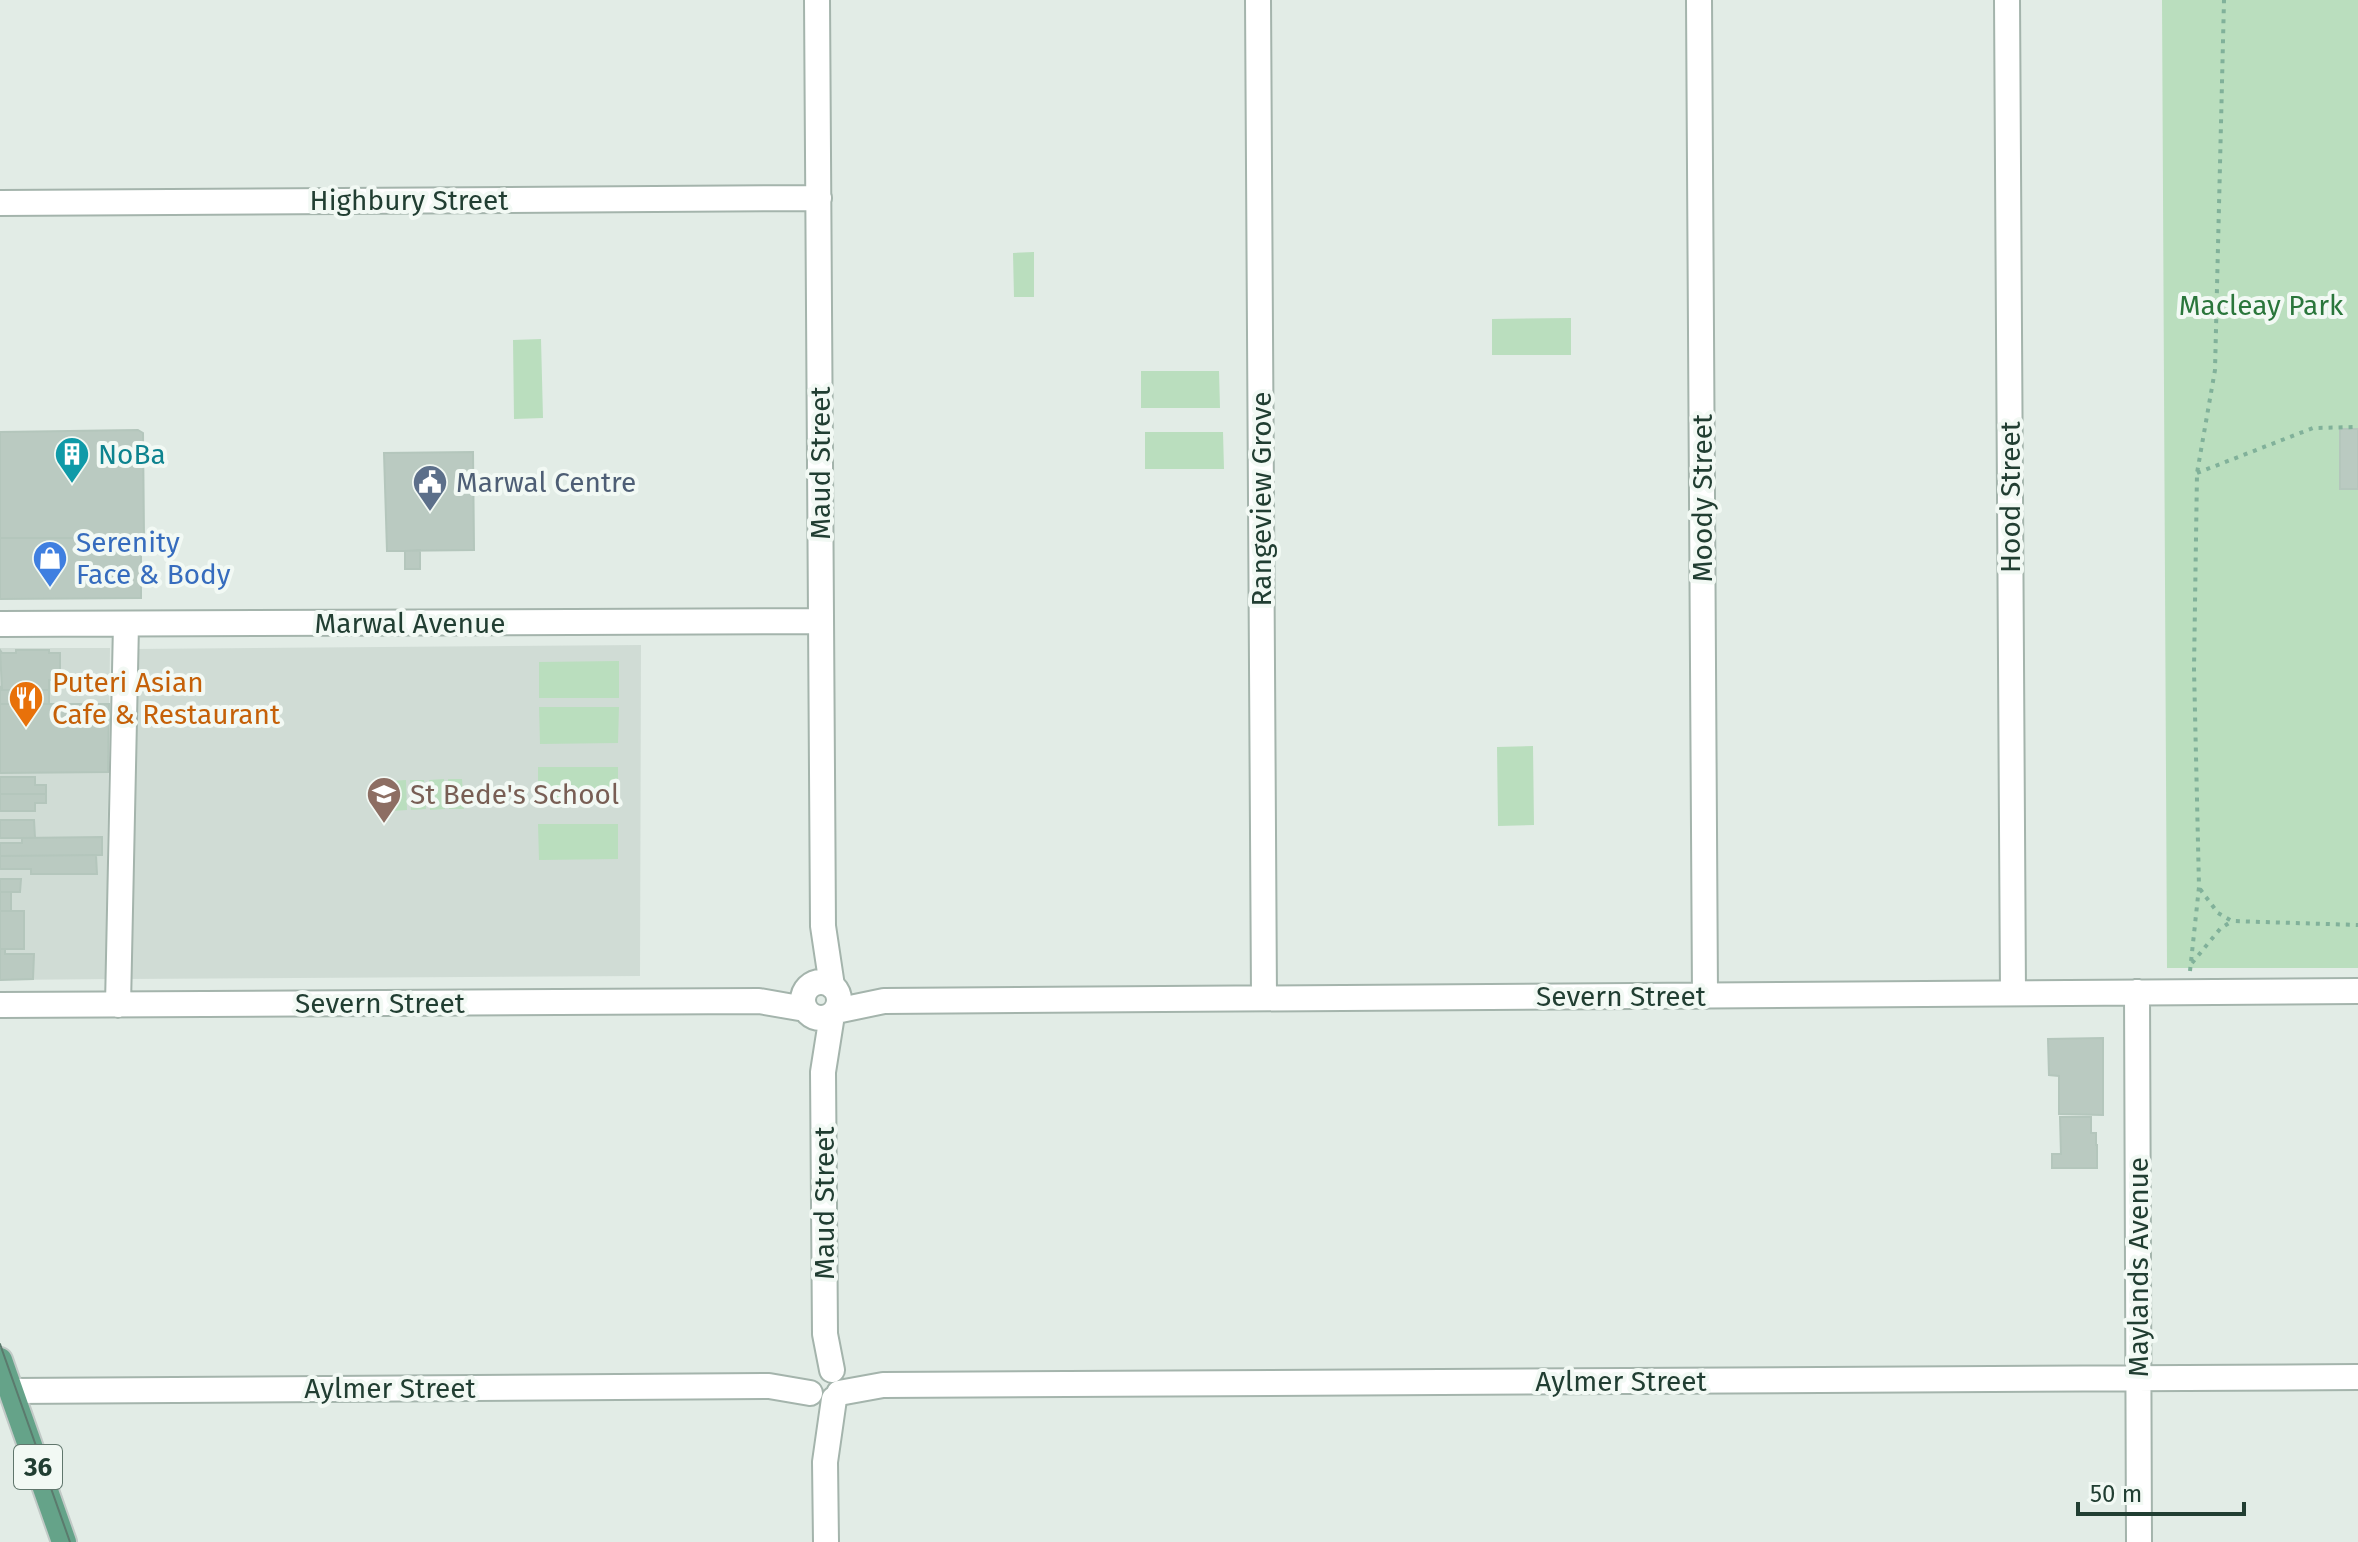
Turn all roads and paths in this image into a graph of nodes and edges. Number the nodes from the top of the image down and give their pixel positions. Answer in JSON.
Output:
{"nodes":[{"id":1,"x":817,"y":0,"type":"edge"},
{"id":2,"x":1258,"y":0,"type":"edge"},
{"id":3,"x":1699,"y":0,"type":"edge"},
{"id":4,"x":2007,"y":0,"type":"edge"},
{"id":5,"x":2224,"y":0,"type":"edge"},
{"id":6,"x":819,"y":198,"type":"junction"},
{"id":7,"x":0,"y":203,"type":"edge"},
{"id":8,"x":2358,"y":427,"type":"edge"},
{"id":9,"x":2197,"y":473,"type":"junction"},
{"id":10,"x":820,"y":621,"type":"junction"},
{"id":11,"x":0,"y":624,"type":"edge"},
{"id":12,"x":126,"y":624,"type":"junction"},
{"id":13,"x":2199,"y":887,"type":"junction"},
{"id":14,"x":2232,"y":921,"type":"junction"},
{"id":15,"x":2358,"y":925,"type":"edge"},
{"id":16,"x":2358,"y":991,"type":"edge"},
{"id":17,"x":2137,"y":992,"type":"junction"},
{"id":18,"x":2013,"y":993,"type":"junction"},
{"id":19,"x":1705,"y":996,"type":"junction"},
{"id":20,"x":1264,"y":998,"type":"junction"},
{"id":21,"x":821,"y":1000,"type":"junction"},
{"id":22,"x":0,"y":1005,"type":"edge"},
{"id":23,"x":118,"y":1005,"type":"junction"},
{"id":24,"x":0,"y":1360,"type":"edge"},
{"id":25,"x":2358,"y":1377,"type":"edge"},
{"id":26,"x":2138,"y":1378,"type":"junction"},
{"id":27,"x":824,"y":1385,"type":"junction"},
{"id":28,"x":11,"y":1391,"type":"junction"},
{"id":29,"x":64,"y":1542,"type":"edge"},
{"id":30,"x":826,"y":1542,"type":"edge"},
{"id":31,"x":2139,"y":1542,"type":"edge"}],
"edges":[{"from":1,"to":6,"type":"street","name":"Maud Street"},
{"from":2,"to":20,"type":"street","name":"Rangeview Grove"},
{"from":3,"to":19,"type":"street","name":"Moody Street"},
{"from":4,"to":18,"type":"street","name":"Hood Street"},
{"from":5,"to":9,"type":"path"},
{"from":6,"to":7,"type":"street","name":"Highbury Street"},
{"from":6,"to":10,"type":"street","name":"Maud Street"},
{"from":8,"to":9,"type":"path"},
{"from":9,"to":13,"type":"path"},
{"from":10,"to":12,"type":"street","name":"Marwal Avenue"},
{"from":10,"to":21,"type":"street","name":"Maud Street"},
{"from":11,"to":12,"type":"street","name":"Marwal Avenue"},
{"from":12,"to":23,"type":"street"},
{"from":13,"to":14,"type":"path"},
{"from":13,"to":14,"type":"path"},
{"from":14,"to":15,"type":"path"},
{"from":16,"to":17,"type":"street","name":"Severn Street"},
{"from":17,"to":18,"type":"street","name":"Severn Street"},
{"from":17,"to":26,"type":"street","name":"Maylands Avenue"},
{"from":18,"to":19,"type":"street","name":"Severn Street"},
{"from":19,"to":20,"type":"street","name":"Severn Street"},
{"from":20,"to":21,"type":"street","name":"Severn Street"},
{"from":21,"to":23,"type":"street","name":"Severn Street"},
{"from":21,"to":27,"type":"street","name":"Maud Street"},
{"from":22,"to":23,"type":"street","name":"Severn Street"},
{"from":24,"to":28,"type":"main road","number":"36"},
{"from":25,"to":26,"type":"street","name":"Aylmer Street"},
{"from":26,"to":27,"type":"street","name":"Aylmer Street"},
{"from":26,"to":31,"type":"street","name":"Maylands Avenue"},
{"from":27,"to":28,"type":"street","name":"Aylmer Street"},
{"from":27,"to":30,"type":"street","name":"Maud Street"},
{"from":28,"to":29,"type":"main road","number":"36"}]}
